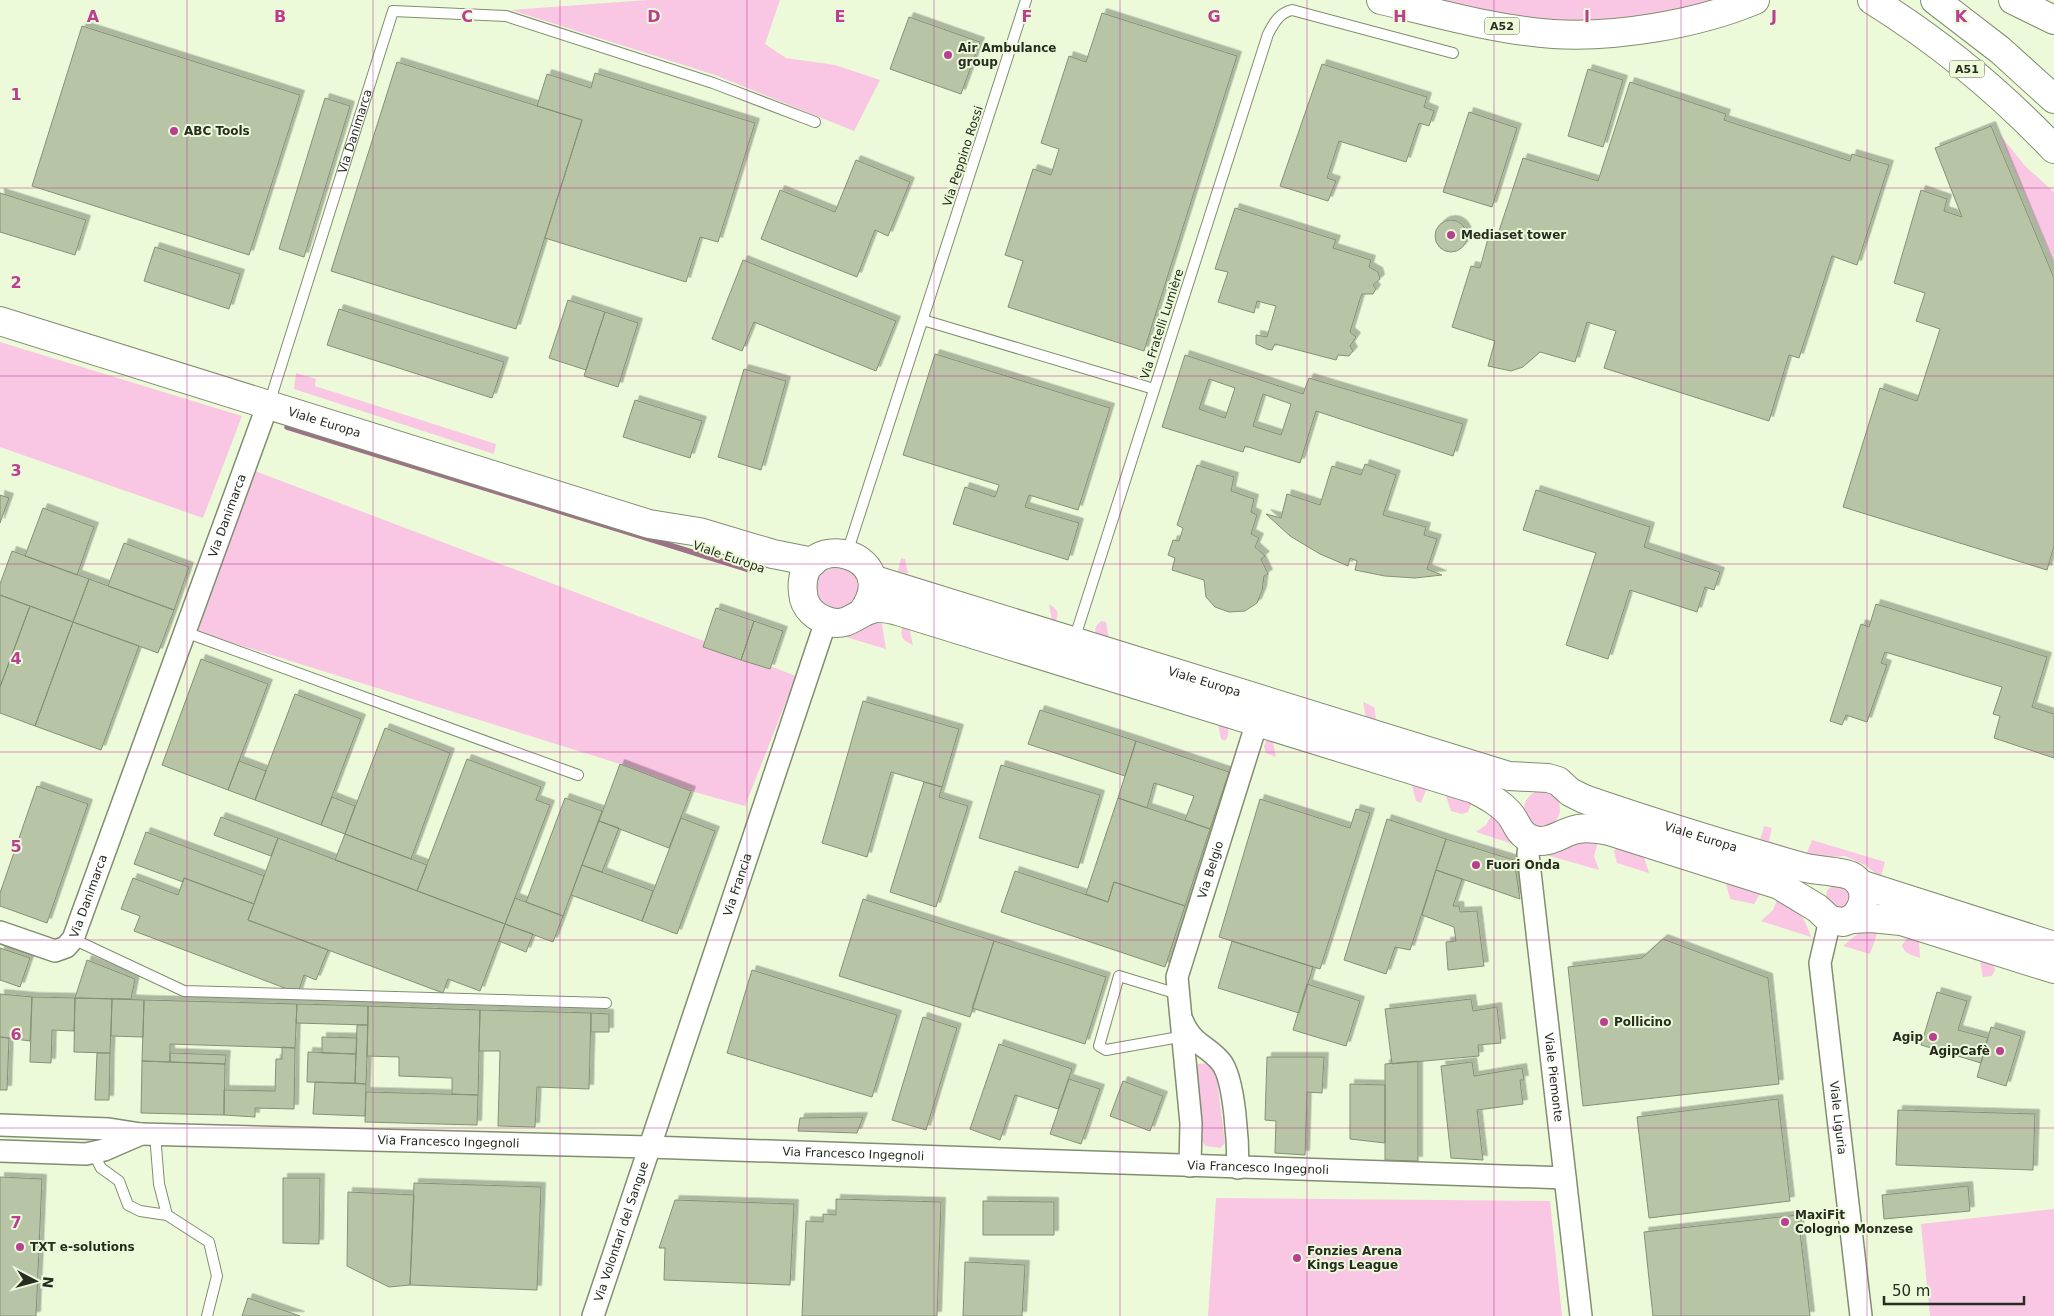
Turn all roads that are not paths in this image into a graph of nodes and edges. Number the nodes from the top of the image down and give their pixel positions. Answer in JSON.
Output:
{"nodes":[{"id":1,"x":1026,"y":0,"type":"edge"},
{"id":2,"x":1381,"y":0,"type":"edge"},
{"id":3,"x":1872,"y":0,"type":"edge"},
{"id":4,"x":1935,"y":0,"type":"edge"},
{"id":5,"x":2013,"y":0,"type":"edge"},
{"id":6,"x":1752,"y":1,"type":"edge"},
{"id":7,"x":2054,"y":20,"type":"edge"},
{"id":8,"x":1453,"y":53,"type":"dead end"},
{"id":9,"x":2054,"y":99,"type":"edge"},
{"id":10,"x":814,"y":122,"type":"dead end"},
{"id":11,"x":2054,"y":149,"type":"edge"},
{"id":12,"x":923,"y":320,"type":"junction"},
{"id":13,"x":0,"y":321,"type":"edge"},
{"id":14,"x":1154,"y":389,"type":"junction"},
{"id":15,"x":268,"y":404,"type":"junction"},
{"id":16,"x":649,"y":524,"type":"junction"},
{"id":17,"x":848,"y":553,"type":"junction"},
{"id":18,"x":813,"y":562,"type":"junction"},
{"id":19,"x":872,"y":579,"type":"junction"},
{"id":20,"x":803,"y":596,"type":"junction"},
{"id":21,"x":862,"y":613,"type":"junction"},
{"id":22,"x":826,"y":620,"type":"junction"},
{"id":23,"x":185,"y":632,"type":"junction"},
{"id":24,"x":1074,"y":641,"type":"junction"},
{"id":25,"x":1257,"y":722,"type":"junction"},
{"id":26,"x":578,"y":775,"type":"dead end"},
{"id":27,"x":1537,"y":778,"type":"junction"},
{"id":28,"x":1570,"y":792,"type":"junction"},
{"id":29,"x":1511,"y":815,"type":"junction"},
{"id":30,"x":1561,"y":835,"type":"junction"},
{"id":31,"x":1530,"y":839,"type":"junction"},
{"id":32,"x":1833,"y":874,"type":"junction"},
{"id":33,"x":1860,"y":884,"type":"junction"},
{"id":34,"x":1833,"y":916,"type":"junction"},
{"id":35,"x":0,"y":932,"type":"edge"},
{"id":36,"x":73,"y":939,"type":"junction"},
{"id":37,"x":2054,"y":946,"type":"edge"},
{"id":38,"x":2054,"y":969,"type":"edge"},
{"id":39,"x":1178,"y":986,"type":"junction"},
{"id":40,"x":606,"y":1003,"type":"dead end"},
{"id":41,"x":1184,"y":1030,"type":"junction"},
{"id":42,"x":0,"y":1125,"type":"edge"},
{"id":43,"x":148,"y":1134,"type":"junction"},
{"id":44,"x":648,"y":1147,"type":"junction"},
{"id":45,"x":0,"y":1151,"type":"edge"},
{"id":46,"x":93,"y":1152,"type":"junction"},
{"id":47,"x":1190,"y":1166,"type":"junction"},
{"id":48,"x":1238,"y":1168,"type":"junction"},
{"id":49,"x":1565,"y":1178,"type":"junction"},
{"id":50,"x":167,"y":1215,"type":"junction"},
{"id":51,"x":207,"y":1316,"type":"edge"},
{"id":52,"x":593,"y":1316,"type":"edge"},
{"id":53,"x":1581,"y":1316,"type":"edge"},
{"id":54,"x":1861,"y":1316,"type":"edge"}],
"edges":[{"from":1,"to":12,"type":"lane","name":"Via Peppino Rossi"},
{"from":2,"to":6,"type":"main road","number":"A52"},
{"from":3,"to":11,"type":"main road","number":"A51"},
{"from":4,"to":9,"type":"main road","number":"A51"},
{"from":5,"to":7,"type":"main road"},
{"from":8,"to":14,"type":"lane","name":"Via Fratelli Lumière"},
{"from":10,"to":15,"type":"lane","name":"Via Danimarca"},
{"from":12,"to":14,"type":"lane"},
{"from":12,"to":17,"type":"lane","name":"Via Peppino Rossi"},
{"from":13,"to":15,"type":"main road","name":"Viale Europa"},
{"from":14,"to":24,"type":"lane","name":"Via Fratelli Lumière"},
{"from":15,"to":16,"type":"main road","name":"Viale Europa"},
{"from":15,"to":23,"type":"street","name":"Via Danimarca"},
{"from":16,"to":18,"type":"main road","name":"Viale Europa"},
{"from":16,"to":20,"type":"main road","name":"Viale Europa"},
{"from":17,"to":18,"type":"main road"},
{"from":17,"to":19,"type":"main road"},
{"from":18,"to":20,"type":"main road"},
{"from":19,"to":21,"type":"main road"},
{"from":19,"to":24,"type":"main road","name":"Viale Europa"},
{"from":20,"to":22,"type":"main road","name":"Viale Europa"},
{"from":21,"to":22,"type":"main road","name":"Viale Europa"},
{"from":21,"to":25,"type":"main road","name":"Viale Europa"},
{"from":22,"to":44,"type":"street","name":"Via Francia"},
{"from":23,"to":26,"type":"lane"},
{"from":23,"to":36,"type":"street","name":"Via Danimarca"},
{"from":24,"to":27,"type":"main road","name":"Viale Europa"},
{"from":25,"to":29,"type":"main road","name":"Viale Europa"},
{"from":25,"to":39,"type":"street","name":"Via Belgio"},
{"from":27,"to":28,"type":"main road","name":"Viale Europa"},
{"from":27,"to":29,"type":"main road"},
{"from":28,"to":30,"type":"main road"},
{"from":28,"to":32,"type":"main road","name":"Viale Europa"},
{"from":29,"to":31,"type":"main road","name":"Viale Europa"},
{"from":30,"to":31,"type":"main road","name":"Viale Europa"},
{"from":30,"to":34,"type":"main road","name":"Viale Europa"},
{"from":31,"to":49,"type":"street","name":"Viale Piemonte"},
{"from":32,"to":33,"type":"main road","name":"Viale Europa"},
{"from":32,"to":34,"type":"main road"},
{"from":33,"to":34,"type":"main road"},
{"from":33,"to":37,"type":"main road","name":"Viale Europa"},
{"from":34,"to":38,"type":"main road"},
{"from":34,"to":54,"type":"street","name":"Viale Liguria"},
{"from":35,"to":36,"type":"street","name":"Via Danimarca"},
{"from":36,"to":40,"type":"lane"},
{"from":39,"to":41,"type":"street","name":"Via Belgio"},
{"from":39,"to":41,"type":"lane"},
{"from":41,"to":47,"type":"street","name":"Via Belgio"},
{"from":41,"to":48,"type":"street"},
{"from":42,"to":43,"type":"street","name":"Via Francesco Ingegnoli"},
{"from":43,"to":44,"type":"street","name":"Via Francesco Ingegnoli"},
{"from":43,"to":46,"type":"street","name":"Via Francesco Ingegnoli"},
{"from":43,"to":50,"type":"lane"},
{"from":44,"to":47,"type":"street","name":"Via Francesco Ingegnoli"},
{"from":44,"to":52,"type":"street","name":"Via Volontari del Sangue"},
{"from":45,"to":46,"type":"street","name":"Via Francesco Ingegnoli"},
{"from":46,"to":50,"type":"lane"},
{"from":47,"to":48,"type":"street","name":"Via Francesco Ingegnoli"},
{"from":48,"to":49,"type":"street","name":"Via Francesco Ingegnoli"},
{"from":49,"to":53,"type":"street","name":"Viale Piemonte"},
{"from":50,"to":51,"type":"lane"}]}
